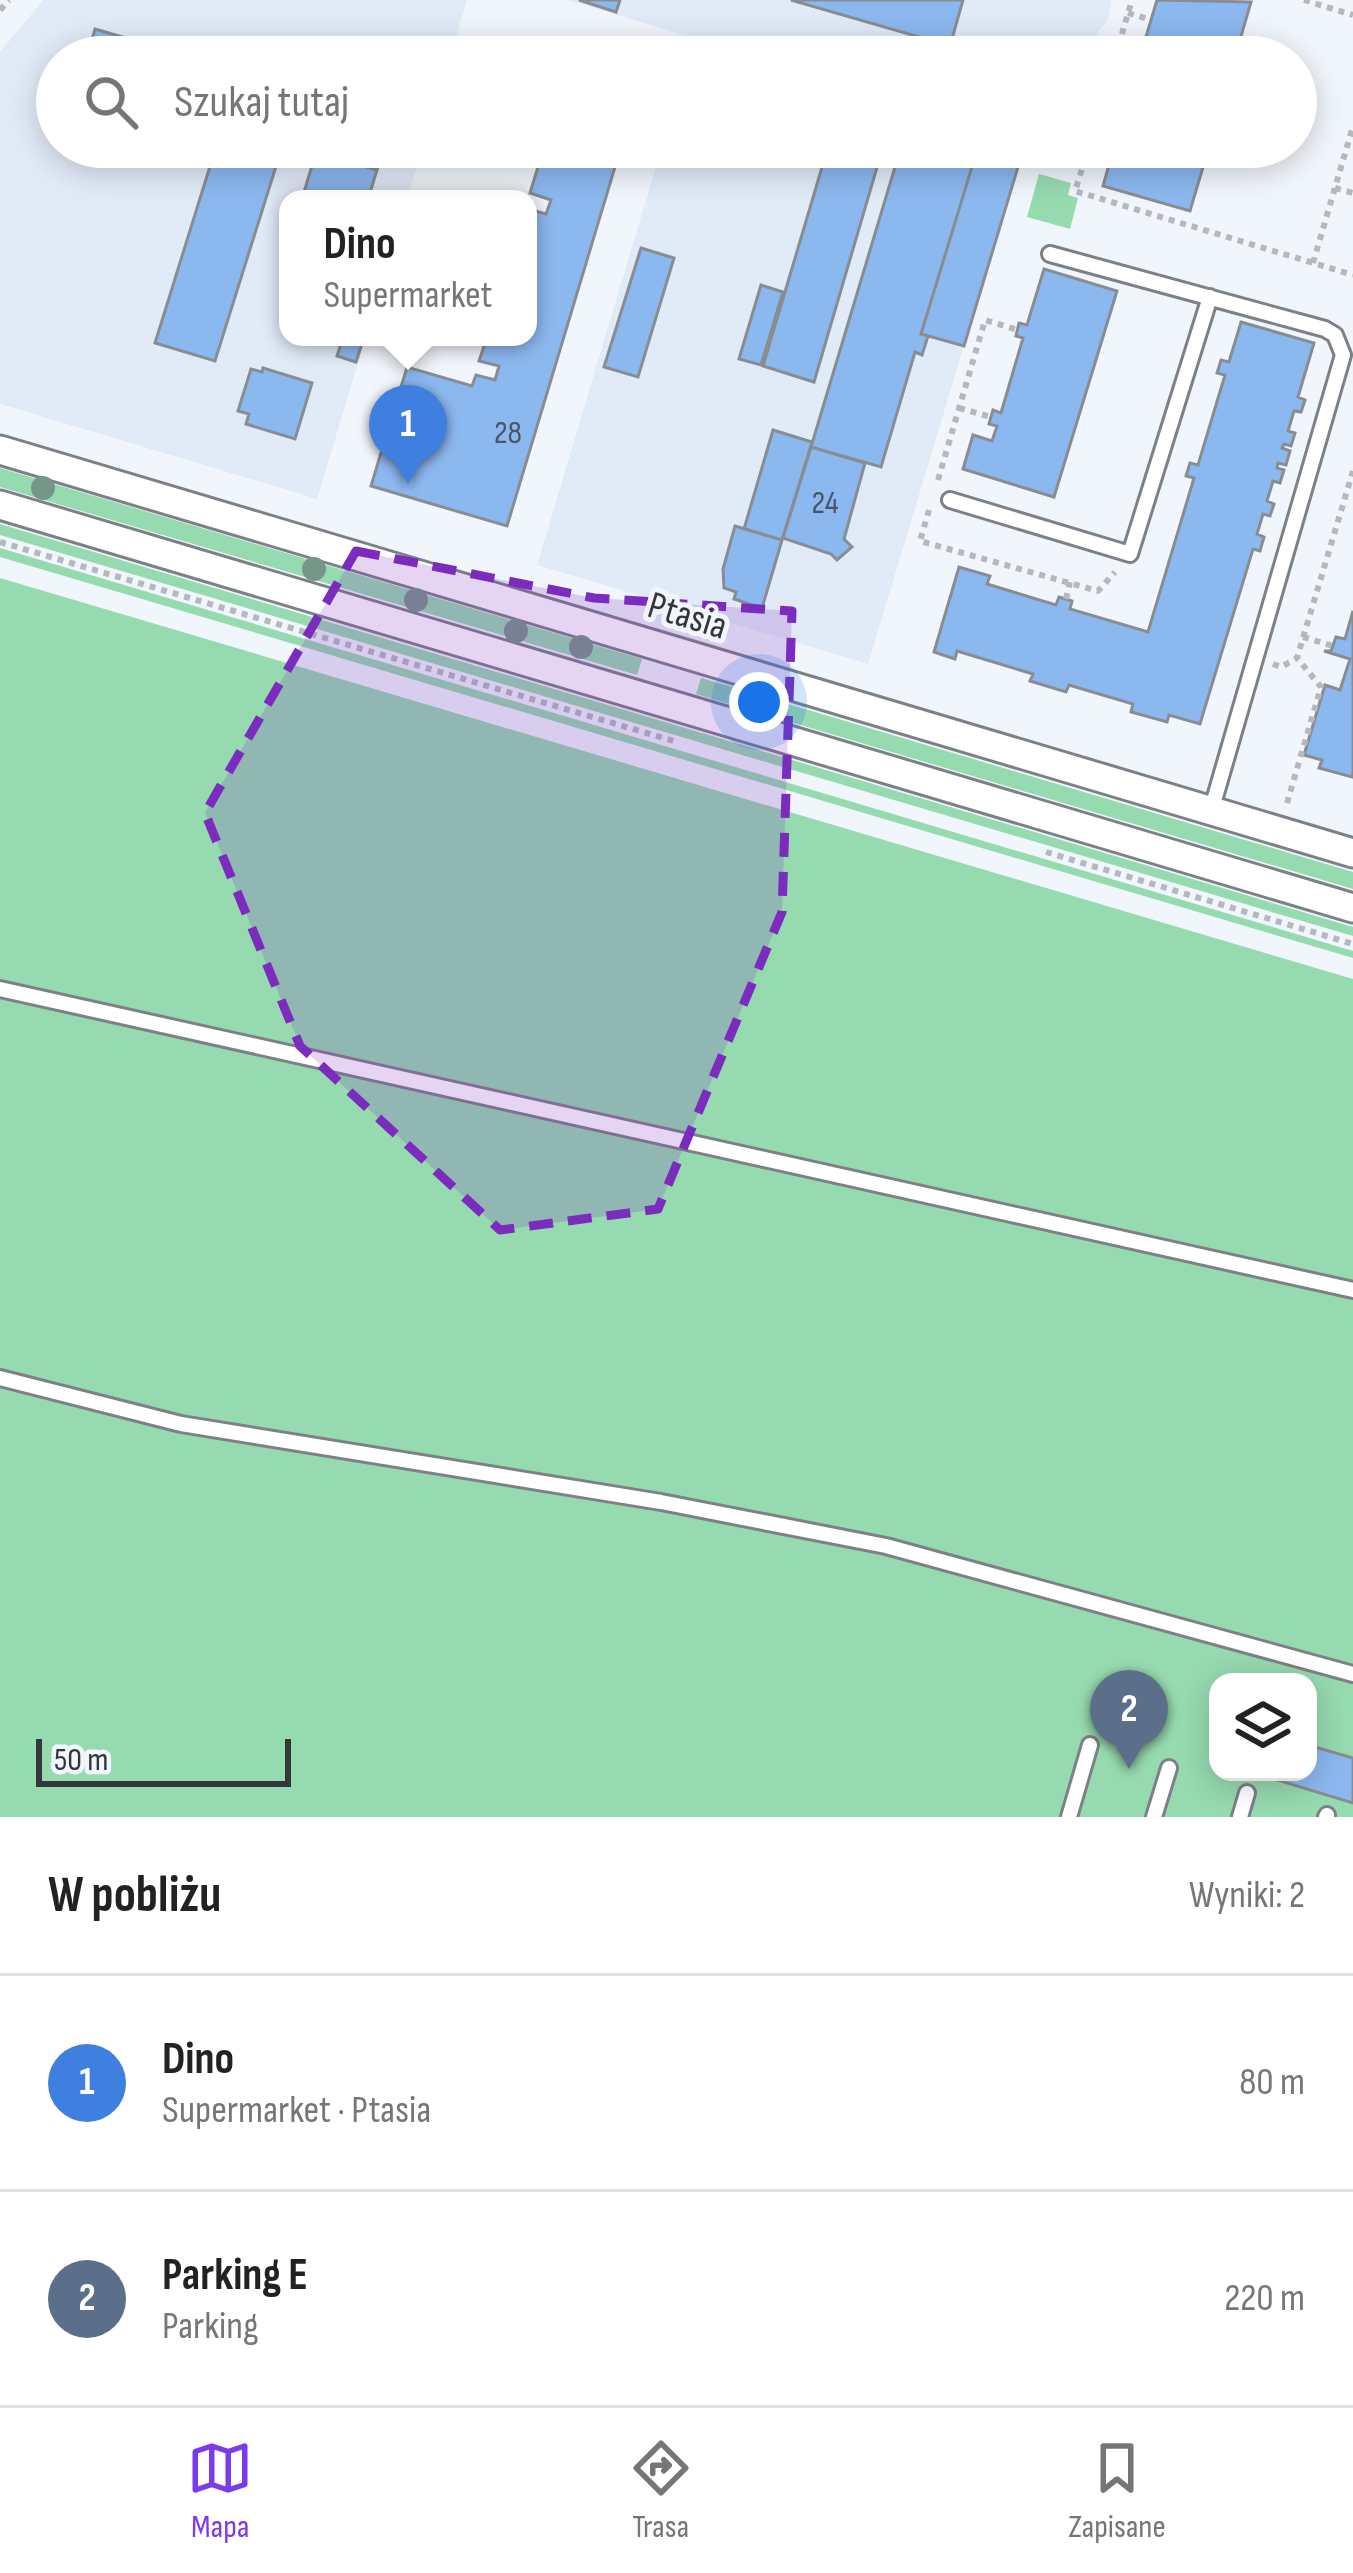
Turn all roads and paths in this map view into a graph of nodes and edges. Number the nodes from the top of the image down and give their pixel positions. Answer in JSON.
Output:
{"nodes":[{"id":1,"x":9,"y":0,"type":"edge"},
{"id":2,"x":1132,"y":0,"type":"edge"},
{"id":3,"x":1304,"y":0,"type":"edge"},
{"id":4,"x":0,"y":10,"type":"edge"},
{"id":5,"x":1128,"y":13,"type":"junction"},
{"id":6,"x":1353,"y":15,"type":"edge"},
{"id":7,"x":1151,"y":20,"type":"dead end"},
{"id":8,"x":1121,"y":36,"type":"edge"},
{"id":9,"x":1353,"y":126,"type":"edge"},
{"id":10,"x":1082,"y":168,"type":"edge"},
{"id":11,"x":1335,"y":188,"type":"junction"},
{"id":12,"x":1353,"y":193,"type":"edge"},
{"id":13,"x":1050,"y":254,"type":"dead end"},
{"id":14,"x":1312,"y":262,"type":"junction"},
{"id":15,"x":1353,"y":275,"type":"edge"},
{"id":16,"x":1210,"y":297,"type":"junction"},
{"id":17,"x":959,"y":408,"type":"dead end"},
{"id":18,"x":991,"y":417,"type":"dead end"},
{"id":19,"x":0,"y":450,"type":"edge"},
{"id":20,"x":1353,"y":472,"type":"edge"},
{"id":21,"x":1349,"y":494,"type":"edge"},
{"id":22,"x":950,"y":500,"type":"dead end"},
{"id":23,"x":0,"y":506,"type":"edge"},
{"id":24,"x":1338,"y":521,"type":"junction"},
{"id":25,"x":1353,"y":526,"type":"edge"},
{"id":26,"x":0,"y":542,"type":"edge"},
{"id":27,"x":980,"y":557,"type":"dead end"},
{"id":28,"x":975,"y":572,"type":"dead end"},
{"id":29,"x":1070,"y":582,"type":"dead end"},
{"id":30,"x":1066,"y":599,"type":"dead end"},
{"id":31,"x":1303,"y":637,"type":"junction"},
{"id":32,"x":1333,"y":646,"type":"dead end"},
{"id":33,"x":681,"y":743,"type":"dead end"},
{"id":34,"x":1287,"y":803,"type":"dead end"},
{"id":35,"x":1211,"y":811,"type":"junction"},
{"id":36,"x":1037,"y":849,"type":"dead end"},
{"id":37,"x":1353,"y":853,"type":"edge"},
{"id":38,"x":1353,"y":908,"type":"edge"},
{"id":39,"x":1353,"y":944,"type":"edge"},
{"id":40,"x":0,"y":988,"type":"edge"},
{"id":41,"x":1353,"y":1290,"type":"edge"},
{"id":42,"x":0,"y":1378,"type":"edge"},
{"id":43,"x":1353,"y":1675,"type":"edge"},
{"id":44,"x":1090,"y":1745,"type":"dead end"},
{"id":45,"x":1169,"y":1768,"type":"dead end"},
{"id":46,"x":1247,"y":1793,"type":"dead end"},
{"id":47,"x":1069,"y":1817,"type":"edge"},
{"id":48,"x":1154,"y":1817,"type":"edge"},
{"id":49,"x":1240,"y":1817,"type":"edge"}],
"edges":[{"from":1,"to":4,"type":"path"},
{"from":2,"to":5,"type":"path"},
{"from":3,"to":6,"type":"path"},
{"from":5,"to":7,"type":"path"},
{"from":5,"to":8,"type":"path"},
{"from":9,"to":11,"type":"path"},
{"from":10,"to":14,"type":"path"},
{"from":11,"to":12,"type":"path"},
{"from":11,"to":14,"type":"path"},
{"from":13,"to":16,"type":"lane"},
{"from":14,"to":15,"type":"path"},
{"from":16,"to":22,"type":"lane"},
{"from":16,"to":35,"type":"lane"},
{"from":17,"to":18,"type":"path"},
{"from":19,"to":35,"type":"street","name":"Ptasia"},
{"from":20,"to":21,"type":"path"},
{"from":21,"to":24,"type":"path"},
{"from":23,"to":38,"type":"street"},
{"from":24,"to":25,"type":"path"},
{"from":24,"to":31,"type":"path"},
{"from":26,"to":33,"type":"path"},
{"from":27,"to":28,"type":"path"},
{"from":29,"to":30,"type":"path"},
{"from":31,"to":32,"type":"path"},
{"from":31,"to":34,"type":"path"},
{"from":35,"to":37,"type":"street","name":"Ptasia"},
{"from":36,"to":39,"type":"path"},
{"from":40,"to":41,"type":"lane"},
{"from":42,"to":43,"type":"lane"},
{"from":44,"to":47,"type":"lane"},
{"from":45,"to":48,"type":"lane"},
{"from":46,"to":49,"type":"lane"}]}
